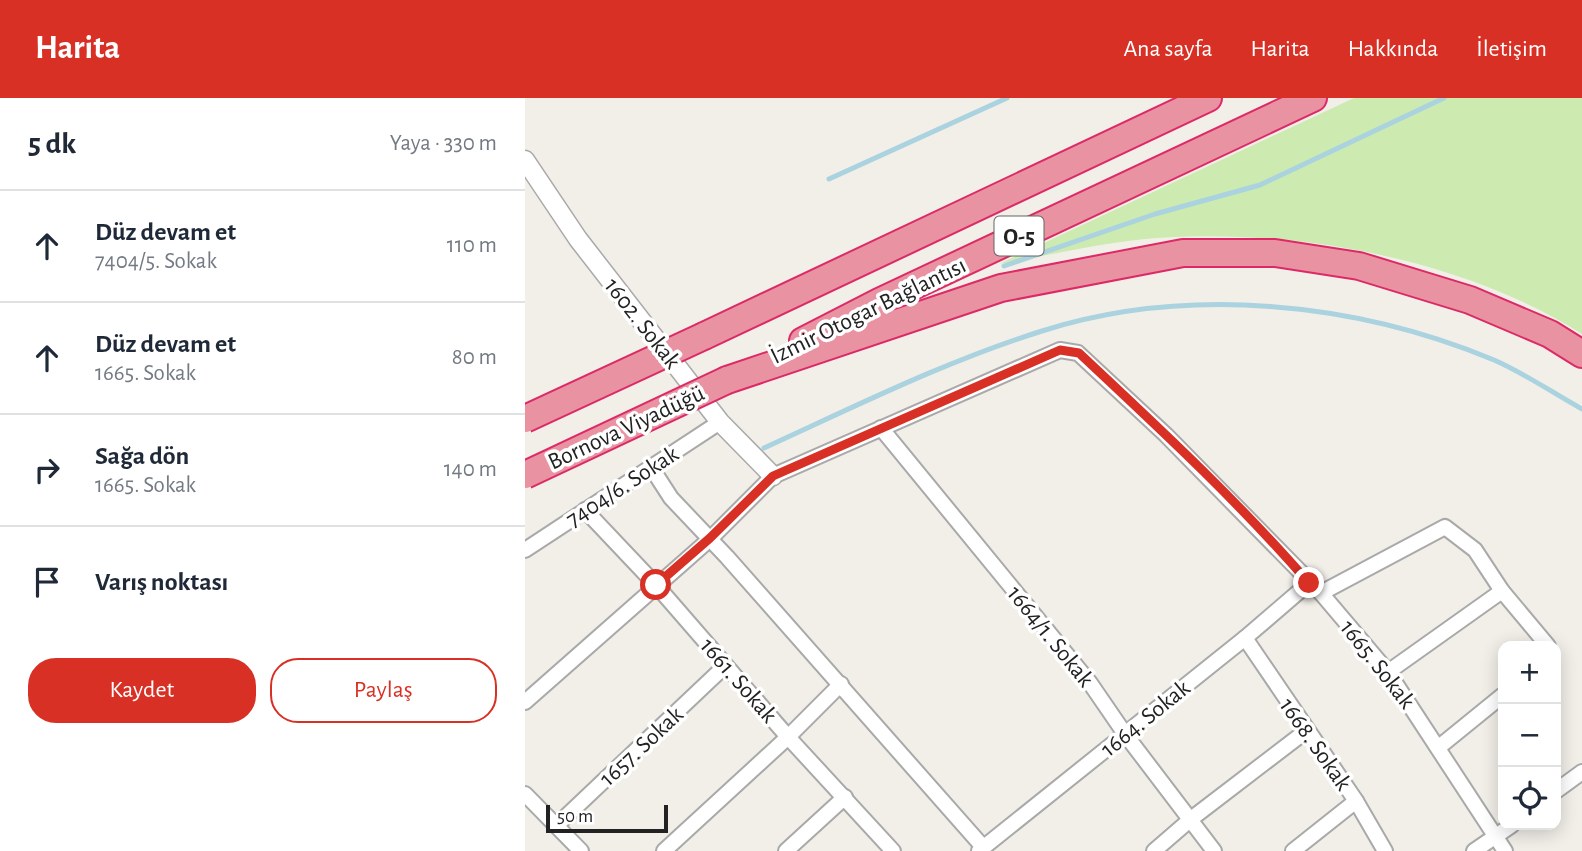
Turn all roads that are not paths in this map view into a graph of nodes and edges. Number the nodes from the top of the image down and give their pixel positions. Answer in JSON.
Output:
{"nodes":[{"id":1,"x":1208,"y":98,"type":"edge"},
{"id":2,"x":1313,"y":98,"type":"edge"},
{"id":3,"x":525,"y":160,"type":"edge"},
{"id":4,"x":1582,"y":354,"type":"edge"},
{"id":5,"x":727,"y":380,"type":"junction"},
{"id":6,"x":525,"y":419,"type":"edge"},
{"id":7,"x":720,"y":422,"type":"junction"},
{"id":8,"x":881,"y":428,"type":"junction"},
{"id":9,"x":652,"y":467,"type":"junction"},
{"id":10,"x":525,"y":475,"type":"edge"},
{"id":11,"x":773,"y":476,"type":"junction"},
{"id":12,"x":585,"y":510,"type":"junction"},
{"id":13,"x":710,"y":538,"type":"junction"},
{"id":14,"x":525,"y":550,"type":"edge"},
{"id":15,"x":1309,"y":583,"type":"junction"},
{"id":16,"x":656,"y":585,"type":"junction"},
{"id":17,"x":1502,"y":591,"type":"junction"},
{"id":18,"x":1321,"y":593,"type":"junction"},
{"id":19,"x":1245,"y":638,"type":"junction"},
{"id":20,"x":1544,"y":641,"type":"edge"},
{"id":21,"x":726,"y":666,"type":"junction"},
{"id":22,"x":1388,"y":672,"type":"junction"},
{"id":23,"x":841,"y":684,"type":"junction"},
{"id":24,"x":1498,"y":699,"type":"edge"},
{"id":25,"x":525,"y":702,"type":"edge"},
{"id":26,"x":1306,"y":732,"type":"junction"},
{"id":27,"x":1125,"y":734,"type":"junction"},
{"id":28,"x":788,"y":737,"type":"junction"},
{"id":29,"x":1439,"y":747,"type":"junction"},
{"id":30,"x":1582,"y":772,"type":"edge"},
{"id":31,"x":1561,"y":787,"type":"edge"},
{"id":32,"x":525,"y":794,"type":"edge"},
{"id":33,"x":845,"y":797,"type":"junction"},
{"id":34,"x":1356,"y":801,"type":"junction"},
{"id":35,"x":1191,"y":820,"type":"junction"},
{"id":36,"x":557,"y":825,"type":"junction"},
{"id":37,"x":1505,"y":830,"type":"edge"},
{"id":38,"x":1496,"y":837,"type":"junction"},
{"id":39,"x":981,"y":849,"type":"edge"},
{"id":40,"x":581,"y":851,"type":"edge"},
{"id":41,"x":664,"y":851,"type":"edge"},
{"id":42,"x":786,"y":851,"type":"edge"},
{"id":43,"x":893,"y":851,"type":"edge"},
{"id":44,"x":1154,"y":851,"type":"edge"},
{"id":45,"x":1214,"y":851,"type":"edge"},
{"id":46,"x":1293,"y":851,"type":"edge"},
{"id":47,"x":1385,"y":851,"type":"edge"},
{"id":48,"x":1474,"y":851,"type":"edge"},
{"id":49,"x":1505,"y":851,"type":"edge"}],
"edges":[{"from":1,"to":6,"type":"highway","name":"İzmir Otogar Bağlantısı","number":"O-5","bridge":true},
{"from":2,"to":5,"type":"highway","name":"İzmir Otogar Bağlantısı","number":"O-5"},
{"from":3,"to":7,"type":"street","name":"1602. Sokak"},
{"from":4,"to":5,"type":"highway"},
{"from":5,"to":10,"type":"highway","name":"Bornova Viyadüğü","number":"O-5","bridge":true},
{"from":7,"to":9,"type":"street","name":"7404/6. Sokak"},
{"from":7,"to":11,"type":"street","name":"1602. Sokak"},
{"from":8,"to":11,"type":"street","name":"1665. Sokak"},
{"from":8,"to":15,"type":"street","name":"1665. Sokak"},
{"from":8,"to":27,"type":"street","name":"1664/1. Sokak"},
{"from":9,"to":12,"type":"street","name":"7404/6. Sokak"},
{"from":9,"to":13,"type":"street"},
{"from":11,"to":13,"type":"street"},
{"from":12,"to":14,"type":"street","name":"7404/6. Sokak"},
{"from":12,"to":16,"type":"street","name":"1661. Sokak"},
{"from":13,"to":16,"type":"street"},
{"from":13,"to":23,"type":"street"},
{"from":15,"to":18,"type":"street","name":"1665. Sokak"},
{"from":15,"to":19,"type":"street","name":"1664. Sokak"},
{"from":16,"to":21,"type":"street","name":"1661. Sokak"},
{"from":16,"to":25,"type":"street"},
{"from":17,"to":18,"type":"street"},
{"from":17,"to":20,"type":"street"},
{"from":17,"to":22,"type":"street"},
{"from":18,"to":22,"type":"street","name":"1665. Sokak"},
{"from":19,"to":26,"type":"street","name":"1668. Sokak"},
{"from":19,"to":27,"type":"street","name":"1664. Sokak"},
{"from":21,"to":28,"type":"street","name":"1661. Sokak"},
{"from":21,"to":36,"type":"street","name":"1657. Sokak"},
{"from":22,"to":29,"type":"street","name":"1665. Sokak"},
{"from":23,"to":28,"type":"street"},
{"from":23,"to":39,"type":"street"},
{"from":24,"to":29,"type":"street"},
{"from":26,"to":34,"type":"street","name":"1668. Sokak"},
{"from":26,"to":35,"type":"street"},
{"from":27,"to":35,"type":"street","name":"1664/1. Sokak"},
{"from":27,"to":39,"type":"street","name":"1664. Sokak"},
{"from":28,"to":33,"type":"street","name":"1661. Sokak"},
{"from":28,"to":41,"type":"street"},
{"from":29,"to":38,"type":"street","name":"1665. Sokak"},
{"from":30,"to":31,"type":"street"},
{"from":32,"to":36,"type":"street"},
{"from":33,"to":42,"type":"street"},
{"from":33,"to":43,"type":"street","name":"1661. Sokak"},
{"from":34,"to":46,"type":"street"},
{"from":34,"to":47,"type":"street","name":"1668. Sokak"},
{"from":35,"to":44,"type":"street"},
{"from":35,"to":45,"type":"street","name":"1664/1. Sokak"},
{"from":36,"to":40,"type":"street"},
{"from":37,"to":38,"type":"street"},
{"from":38,"to":48,"type":"street"},
{"from":38,"to":49,"type":"street","name":"1665. Sokak"}]}
